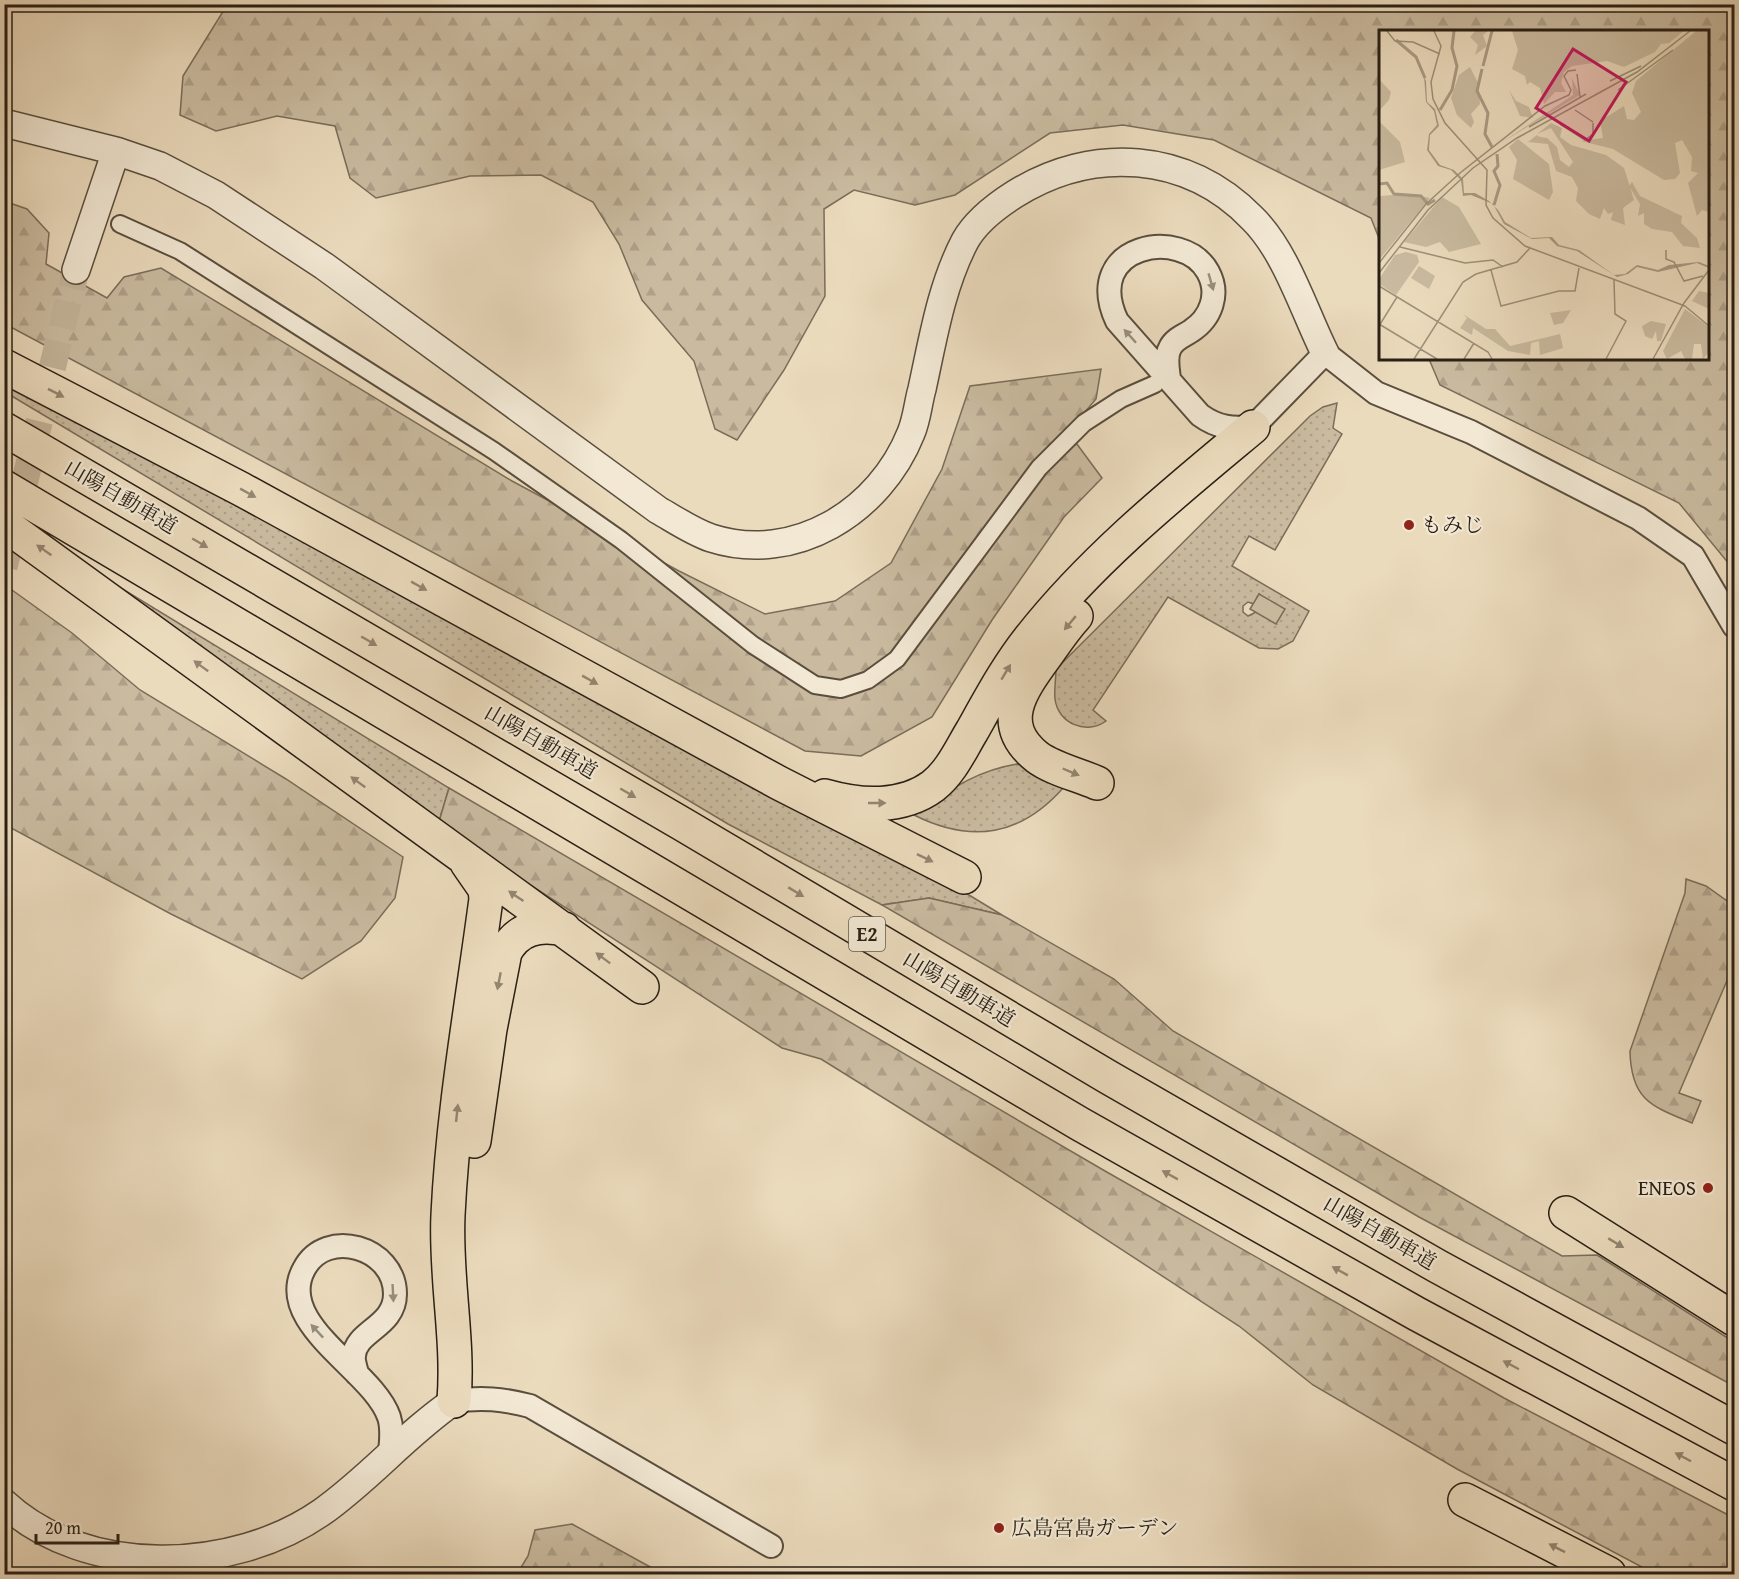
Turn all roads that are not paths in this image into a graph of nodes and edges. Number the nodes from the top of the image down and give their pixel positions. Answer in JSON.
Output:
{"nodes":[{"id":1,"x":4,"y":123,"type":"edge"},
{"id":2,"x":116,"y":151,"type":"junction"},
{"id":3,"x":120,"y":224,"type":"dead end"},
{"id":4,"x":76,"y":270,"type":"tunnel mouth"},
{"id":5,"x":1325,"y":353,"type":"junction"},
{"id":6,"x":4,"y":366,"type":"edge"},
{"id":7,"x":1162,"y":382,"type":"junction"},
{"id":8,"x":1253,"y":427,"type":"junction"},
{"id":9,"x":4,"y":429,"type":"edge"},
{"id":10,"x":4,"y":486,"type":"edge"},
{"id":11,"x":4,"y":524,"type":"edge"},
{"id":12,"x":1734,"y":626,"type":"edge"},
{"id":13,"x":779,"y":783,"type":"junction"},
{"id":14,"x":1097,"y":783,"type":"dead end"},
{"id":15,"x":467,"y":862,"type":"junction"},
{"id":16,"x":964,"y":877,"type":"dead end"},
{"id":17,"x":564,"y":928,"type":"junction"},
{"id":18,"x":642,"y":987,"type":"dead end"},
{"id":19,"x":1566,"y":1213,"type":"dead end"},
{"id":20,"x":1734,"y":1319,"type":"edge"},
{"id":21,"x":357,"y":1374,"type":"junction"},
{"id":22,"x":454,"y":1401,"type":"junction"},
{"id":23,"x":1734,"y":1428,"type":"edge"},
{"id":24,"x":390,"y":1453,"type":"junction"},
{"id":25,"x":1734,"y":1484,"type":"edge"},
{"id":26,"x":1465,"y":1500,"type":"dead end"},
{"id":27,"x":4,"y":1503,"type":"edge"},
{"id":28,"x":771,"y":1546,"type":"dead end"},
{"id":29,"x":1609,"y":1575,"type":"edge"}],
"edges":[{"from":1,"to":2,"type":"street"},
{"from":2,"to":4,"type":"street"},
{"from":2,"to":5,"type":"street"},
{"from":3,"to":7,"type":"street"},
{"from":5,"to":8,"type":"street"},
{"from":5,"to":12,"type":"street"},
{"from":6,"to":13,"type":"highway","one_way":true},
{"from":7,"to":7,"type":"street","one_way":true},
{"from":7,"to":8,"type":"street"},
{"from":13,"to":8,"type":"highway","one_way":true},
{"from":8,"to":14,"type":"highway","one_way":true},
{"from":9,"to":23,"type":"highway","name":"山陽自動車道","number":"E2","one_way":true},
{"from":25,"to":10,"type":"highway","number":"E2","one_way":true},
{"from":15,"to":11,"type":"highway","one_way":true},
{"from":13,"to":16,"type":"highway","one_way":true},
{"from":17,"to":15,"type":"highway","one_way":true},
{"from":22,"to":15,"type":"highway","one_way":true},
{"from":18,"to":17,"type":"highway","one_way":true},
{"from":17,"to":22,"type":"highway","one_way":true},
{"from":19,"to":20,"type":"highway","one_way":true},
{"from":21,"to":21,"type":"street","one_way":true},
{"from":21,"to":24,"type":"street"},
{"from":22,"to":24,"type":"street"},
{"from":22,"to":28,"type":"street"},
{"from":24,"to":27,"type":"street"},
{"from":29,"to":26,"type":"highway","one_way":true}]}
